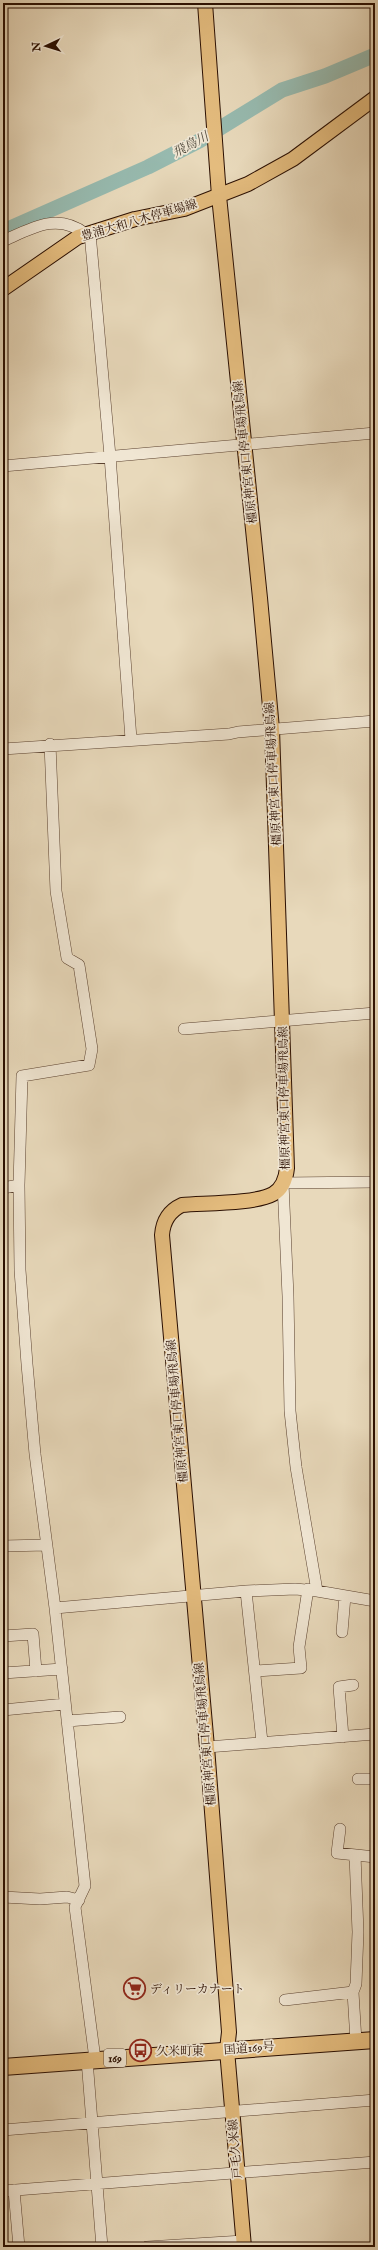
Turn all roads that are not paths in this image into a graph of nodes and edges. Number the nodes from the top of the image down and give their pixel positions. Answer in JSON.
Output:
{"nodes":[{"id":1,"x":205,"y":3,"type":"edge"},
{"id":2,"x":375,"y":98,"type":"edge"},
{"id":3,"x":219,"y":196,"type":"junction"},
{"id":4,"x":88,"y":234,"type":"junction"},
{"id":5,"x":3,"y":242,"type":"edge"},
{"id":6,"x":3,"y":289,"type":"edge"},
{"id":7,"x":375,"y":433,"type":"edge"},
{"id":8,"x":244,"y":444,"type":"junction"},
{"id":9,"x":110,"y":456,"type":"junction"},
{"id":10,"x":3,"y":466,"type":"edge"},
{"id":11,"x":375,"y":721,"type":"edge"},
{"id":12,"x":272,"y":729,"type":"junction"},
{"id":13,"x":131,"y":739,"type":"junction"},
{"id":14,"x":50,"y":744,"type":"junction"},
{"id":15,"x":3,"y":749,"type":"edge"},
{"id":16,"x":375,"y":1013,"type":"edge"},
{"id":17,"x":282,"y":1022,"type":"junction"},
{"id":18,"x":184,"y":1029,"type":"dead end"},
{"id":19,"x":375,"y":1182,"type":"edge"},
{"id":20,"x":283,"y":1183,"type":"junction"},
{"id":21,"x":19,"y":1185,"type":"junction"},
{"id":22,"x":3,"y":1188,"type":"edge"},
{"id":23,"x":3,"y":1546,"type":"edge"},
{"id":24,"x":47,"y":1546,"type":"junction"},
{"id":25,"x":313,"y":1590,"type":"junction"},
{"id":26,"x":246,"y":1591,"type":"junction"},
{"id":27,"x":345,"y":1596,"type":"junction"},
{"id":28,"x":194,"y":1597,"type":"junction"},
{"id":29,"x":375,"y":1601,"type":"edge"},
{"id":30,"x":55,"y":1608,"type":"junction"},
{"id":31,"x":342,"y":1632,"type":"dead end"},
{"id":32,"x":3,"y":1636,"type":"edge"},
{"id":33,"x":62,"y":1669,"type":"junction"},
{"id":34,"x":36,"y":1671,"type":"junction"},
{"id":35,"x":256,"y":1671,"type":"junction"},
{"id":36,"x":3,"y":1673,"type":"edge"},
{"id":37,"x":353,"y":1685,"type":"dead end"},
{"id":38,"x":65,"y":1704,"type":"junction"},
{"id":39,"x":3,"y":1710,"type":"edge"},
{"id":40,"x":120,"y":1717,"type":"dead end"},
{"id":41,"x":67,"y":1721,"type":"junction"},
{"id":42,"x":375,"y":1734,"type":"edge"},
{"id":43,"x":342,"y":1737,"type":"junction"},
{"id":44,"x":262,"y":1742,"type":"junction"},
{"id":45,"x":207,"y":1747,"type":"junction"},
{"id":46,"x":358,"y":1779,"type":"dead end"},
{"id":47,"x":375,"y":1779,"type":"edge"},
{"id":48,"x":340,"y":1829,"type":"dead end"},
{"id":49,"x":355,"y":1855,"type":"junction"},
{"id":50,"x":375,"y":1857,"type":"edge"},
{"id":51,"x":3,"y":1897,"type":"edge"},
{"id":52,"x":78,"y":1900,"type":"junction"},
{"id":53,"x":352,"y":1992,"type":"junction"},
{"id":54,"x":284,"y":2000,"type":"dead end"},
{"id":55,"x":356,"y":2040,"type":"junction"},
{"id":56,"x":375,"y":2040,"type":"edge"},
{"id":57,"x":227,"y":2050,"type":"junction"},
{"id":58,"x":91,"y":2060,"type":"junction"},
{"id":59,"x":3,"y":2067,"type":"edge"},
{"id":60,"x":375,"y":2100,"type":"edge"},
{"id":61,"x":232,"y":2112,"type":"junction"},
{"id":62,"x":93,"y":2123,"type":"junction"},
{"id":63,"x":3,"y":2130,"type":"edge"},
{"id":64,"x":375,"y":2162,"type":"edge"},
{"id":65,"x":238,"y":2173,"type":"junction"},
{"id":66,"x":98,"y":2184,"type":"junction"},
{"id":67,"x":8,"y":2191,"type":"edge"},
{"id":68,"x":244,"y":2244,"type":"edge"},
{"id":69,"x":19,"y":2247,"type":"edge"},
{"id":70,"x":102,"y":2247,"type":"edge"},
{"id":71,"x":147,"y":2247,"type":"edge"}],
"edges":[{"from":1,"to":3,"type":"main road","name":"橿原神宮東口停車場飛鳥線"},
{"from":2,"to":3,"type":"main road"},
{"from":3,"to":4,"type":"main road","name":"豊浦大和八木停車場線"},
{"from":3,"to":8,"type":"main road","name":"橿原神宮東口停車場飛鳥線"},
{"from":4,"to":5,"type":"street"},
{"from":4,"to":6,"type":"main road","name":"豊浦大和八木停車場線"},
{"from":4,"to":9,"type":"street"},
{"from":7,"to":8,"type":"street"},
{"from":8,"to":9,"type":"street"},
{"from":8,"to":12,"type":"main road","name":"橿原神宮東口停車場飛鳥線"},
{"from":9,"to":10,"type":"street"},
{"from":9,"to":13,"type":"street"},
{"from":11,"to":12,"type":"street"},
{"from":12,"to":13,"type":"street"},
{"from":12,"to":17,"type":"main road","name":"橿原神宮東口停車場飛鳥線"},
{"from":13,"to":14,"type":"street"},
{"from":14,"to":15,"type":"street"},
{"from":14,"to":21,"type":"street"},
{"from":16,"to":17,"type":"street"},
{"from":17,"to":18,"type":"street"},
{"from":17,"to":20,"type":"main road","name":"橿原神宮東口停車場飛鳥線"},
{"from":19,"to":20,"type":"street"},
{"from":20,"to":25,"type":"street"},
{"from":20,"to":28,"type":"main road","name":"橿原神宮東口停車場飛鳥線"},
{"from":21,"to":22,"type":"street"},
{"from":21,"to":24,"type":"street"},
{"from":23,"to":24,"type":"street"},
{"from":24,"to":30,"type":"street"},
{"from":25,"to":26,"type":"street"},
{"from":25,"to":27,"type":"street"},
{"from":25,"to":35,"type":"street"},
{"from":26,"to":28,"type":"street"},
{"from":26,"to":35,"type":"street"},
{"from":27,"to":29,"type":"street"},
{"from":27,"to":31,"type":"street"},
{"from":28,"to":30,"type":"street"},
{"from":28,"to":45,"type":"main road","name":"橿原神宮東口停車場飛鳥線"},
{"from":30,"to":33,"type":"street"},
{"from":32,"to":34,"type":"street"},
{"from":33,"to":34,"type":"street"},
{"from":33,"to":38,"type":"street"},
{"from":34,"to":36,"type":"street"},
{"from":35,"to":44,"type":"street"},
{"from":37,"to":43,"type":"street"},
{"from":38,"to":39,"type":"street"},
{"from":38,"to":41,"type":"street"},
{"from":40,"to":41,"type":"street"},
{"from":41,"to":52,"type":"street"},
{"from":42,"to":43,"type":"street"},
{"from":43,"to":44,"type":"street"},
{"from":44,"to":45,"type":"street"},
{"from":45,"to":57,"type":"main road","name":"橿原神宮東口停車場飛鳥線"},
{"from":46,"to":47,"type":"street"},
{"from":48,"to":49,"type":"street"},
{"from":49,"to":50,"type":"street"},
{"from":49,"to":53,"type":"street"},
{"from":51,"to":52,"type":"street"},
{"from":52,"to":58,"type":"street"},
{"from":53,"to":54,"type":"street"},
{"from":53,"to":55,"type":"street"},
{"from":55,"to":56,"type":"highway","name":"国道169号","number":"169"},
{"from":55,"to":57,"type":"highway","name":"国道169号","number":"169"},
{"from":57,"to":58,"type":"highway","name":"国道169号","number":"169"},
{"from":57,"to":61,"type":"main road","name":"戸毛久米線"},
{"from":58,"to":59,"type":"highway","name":"国道169号","number":"169"},
{"from":58,"to":62,"type":"street"},
{"from":60,"to":61,"type":"street"},
{"from":61,"to":62,"type":"street"},
{"from":61,"to":65,"type":"main road","name":"戸毛久米線"},
{"from":62,"to":63,"type":"street"},
{"from":62,"to":66,"type":"street"},
{"from":64,"to":65,"type":"street"},
{"from":65,"to":66,"type":"street"},
{"from":65,"to":68,"type":"main road","name":"戸毛久米線"},
{"from":66,"to":67,"type":"street"},
{"from":66,"to":70,"type":"street"},
{"from":67,"to":69,"type":"street"},
{"from":68,"to":71,"type":"street"}]}
